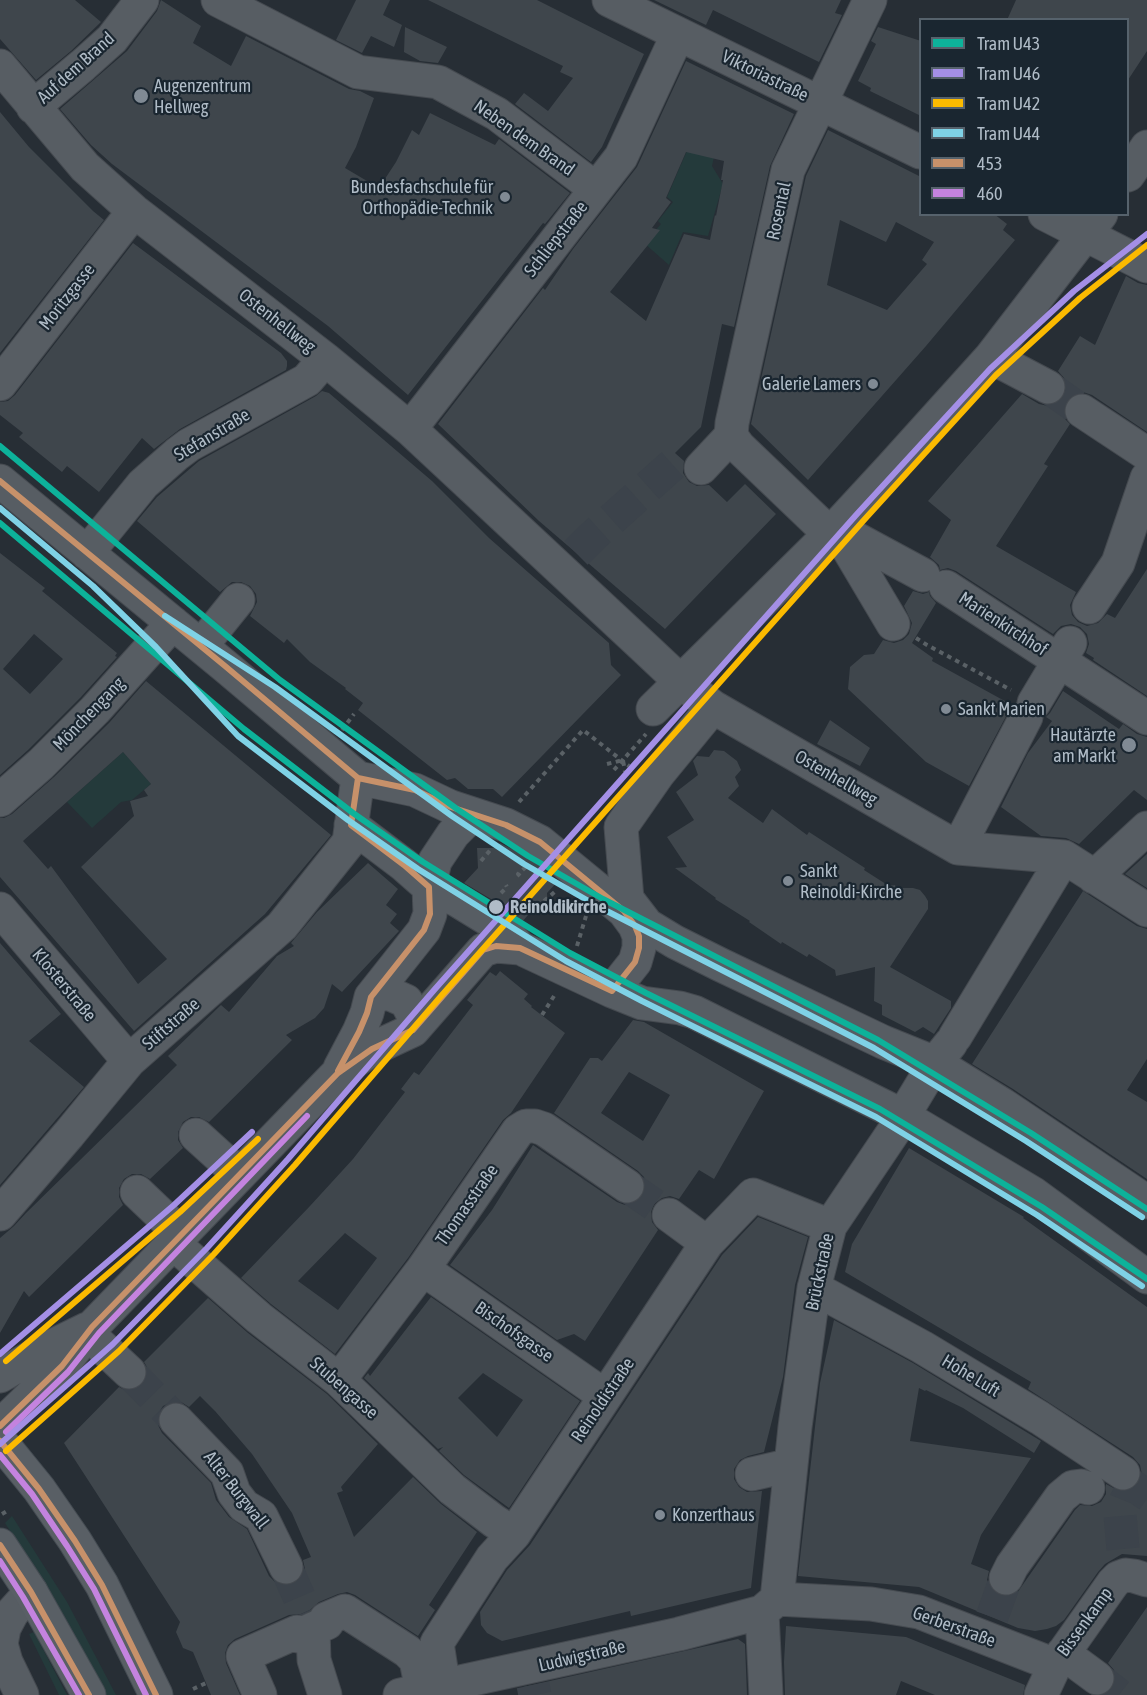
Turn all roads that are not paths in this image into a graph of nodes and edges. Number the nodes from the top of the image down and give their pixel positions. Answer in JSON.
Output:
{"nodes":[{"id":1,"x":142,"y":0,"type":"edge"},
{"id":2,"x":218,"y":0,"type":"edge"},
{"id":3,"x":609,"y":0,"type":"edge"},
{"id":4,"x":870,"y":0,"type":"edge"},
{"id":5,"x":678,"y":34,"type":"junction"},
{"id":6,"x":0,"y":66,"type":"edge"},
{"id":7,"x":820,"y":102,"type":"junction"},
{"id":8,"x":33,"y":107,"type":"junction"},
{"id":9,"x":1147,"y":147,"type":"edge"},
{"id":10,"x":919,"y":151,"type":"edge"},
{"id":11,"x":1129,"y":174,"type":"edge"},
{"id":12,"x":596,"y":189,"type":"junction"},
{"id":13,"x":134,"y":210,"type":"junction"},
{"id":14,"x":1054,"y":216,"type":"edge"},
{"id":15,"x":1092,"y":225,"type":"edge"},
{"id":16,"x":1147,"y":266,"type":"edge"},
{"id":17,"x":991,"y":357,"type":"junction"},
{"id":18,"x":325,"y":359,"type":"junction"},
{"id":19,"x":0,"y":384,"type":"edge"},
{"id":20,"x":1048,"y":387,"type":"tunnel mouth"},
{"id":21,"x":1082,"y":411,"type":"tunnel mouth"},
{"id":22,"x":410,"y":429,"type":"junction"},
{"id":23,"x":731,"y":436,"type":"junction"},
{"id":24,"x":689,"y":460,"type":"tunnel mouth"},
{"id":25,"x":1147,"y":474,"type":"edge"},
{"id":26,"x":0,"y":481,"type":"edge"},
{"id":27,"x":833,"y":531,"type":"junction"},
{"id":28,"x":87,"y":553,"type":"junction"},
{"id":29,"x":238,"y":600,"type":"dead end"},
{"id":30,"x":1089,"y":607,"type":"dead end"},
{"id":31,"x":173,"y":623,"type":"junction"},
{"id":32,"x":904,"y":631,"type":"road end"},
{"id":33,"x":201,"y":646,"type":"junction"},
{"id":34,"x":1065,"y":652,"type":"junction"},
{"id":35,"x":680,"y":681,"type":"junction"},
{"id":36,"x":713,"y":707,"type":"junction"},
{"id":37,"x":1147,"y":718,"type":"edge"},
{"id":38,"x":650,"y":721,"type":"road end"},
{"id":39,"x":358,"y":777,"type":"junction"},
{"id":40,"x":0,"y":800,"type":"edge"},
{"id":41,"x":472,"y":815,"type":"junction"},
{"id":42,"x":1147,"y":828,"type":"edge"},
{"id":43,"x":350,"y":833,"type":"junction"},
{"id":44,"x":958,"y":848,"type":"junction"},
{"id":45,"x":1064,"y":858,"type":"junction"},
{"id":46,"x":432,"y":874,"type":"junction"},
{"id":47,"x":1094,"y":877,"type":"junction"},
{"id":48,"x":0,"y":909,"type":"edge"},
{"id":49,"x":1147,"y":910,"type":"edge"},
{"id":50,"x":633,"y":915,"type":"junction"},
{"id":51,"x":426,"y":927,"type":"junction"},
{"id":52,"x":520,"y":948,"type":"junction"},
{"id":53,"x":483,"y":950,"type":"junction"},
{"id":54,"x":612,"y":991,"type":"junction"},
{"id":55,"x":371,"y":997,"type":"junction"},
{"id":56,"x":413,"y":1030,"type":"junction"},
{"id":57,"x":947,"y":1048,"type":"junction"},
{"id":58,"x":129,"y":1061,"type":"junction"},
{"id":59,"x":338,"y":1073,"type":"junction"},
{"id":60,"x":903,"y":1116,"type":"junction"},
{"id":61,"x":196,"y":1135,"type":"dead end"},
{"id":62,"x":239,"y":1174,"type":"junction"},
{"id":63,"x":627,"y":1186,"type":"tunnel mouth"},
{"id":64,"x":136,"y":1192,"type":"dead end"},
{"id":65,"x":1147,"y":1202,"type":"edge"},
{"id":66,"x":0,"y":1214,"type":"edge"},
{"id":67,"x":669,"y":1215,"type":"tunnel mouth"},
{"id":68,"x":830,"y":1226,"type":"junction"},
{"id":69,"x":177,"y":1238,"type":"junction"},
{"id":70,"x":707,"y":1243,"type":"junction"},
{"id":71,"x":423,"y":1269,"type":"junction"},
{"id":72,"x":1147,"y":1277,"type":"edge"},
{"id":73,"x":814,"y":1288,"type":"junction"},
{"id":74,"x":95,"y":1335,"type":"junction"},
{"id":75,"x":129,"y":1372,"type":"tunnel mouth"},
{"id":76,"x":0,"y":1376,"type":"edge"},
{"id":77,"x":339,"y":1380,"type":"junction"},
{"id":78,"x":606,"y":1396,"type":"junction"},
{"id":79,"x":176,"y":1420,"type":"tunnel mouth"},
{"id":80,"x":0,"y":1426,"type":"edge"},
{"id":81,"x":0,"y":1441,"type":"edge"},
{"id":82,"x":791,"y":1465,"type":"junction"},
{"id":83,"x":1123,"y":1473,"type":"dead end"},
{"id":84,"x":752,"y":1474,"type":"dead end"},
{"id":85,"x":1088,"y":1488,"type":"dead end"},
{"id":86,"x":1,"y":1529,"type":"edge"},
{"id":87,"x":514,"y":1534,"type":"junction"},
{"id":88,"x":286,"y":1567,"type":"tunnel mouth"},
{"id":89,"x":1006,"y":1578,"type":"tunnel mouth"},
{"id":90,"x":1147,"y":1580,"type":"edge"},
{"id":91,"x":31,"y":1592,"type":"junction"},
{"id":92,"x":770,"y":1606,"type":"junction"},
{"id":93,"x":313,"y":1629,"type":"junction"},
{"id":94,"x":1059,"y":1659,"type":"junction"},
{"id":95,"x":1097,"y":1678,"type":"tunnel mouth"},
{"id":96,"x":427,"y":1692,"type":"edge"},
{"id":97,"x":22,"y":1695,"type":"edge"},
{"id":98,"x":88,"y":1695,"type":"edge"},
{"id":99,"x":156,"y":1695,"type":"edge"},
{"id":100,"x":260,"y":1695,"type":"edge"},
{"id":101,"x":325,"y":1695,"type":"edge"},
{"id":102,"x":766,"y":1695,"type":"edge"},
{"id":103,"x":1041,"y":1695,"type":"edge"}],
"edges":[{"from":1,"to":8,"type":"street","name":"Auf dem Brand"},
{"from":2,"to":12,"type":"street","name":"Neben dem Brand"},
{"from":3,"to":5,"type":"street","name":"Viktoriastraße"},
{"from":4,"to":7,"type":"street","name":"Rosental"},
{"from":5,"to":7,"type":"street","name":"Viktoriastraße"},
{"from":5,"to":12,"type":"street","name":"Schliepstraße"},
{"from":6,"to":8,"type":"street","name":"Ostenhellweg"},
{"from":7,"to":10,"type":"street","name":"Viktoriastraße"},
{"from":7,"to":23,"type":"street","name":"Rosental"},
{"from":8,"to":13,"type":"street","name":"Ostenhellweg"},
{"from":9,"to":11,"type":"street"},
{"from":12,"to":22,"type":"street","name":"Schliepstraße"},
{"from":13,"to":18,"type":"street","name":"Ostenhellweg"},
{"from":13,"to":19,"type":"street","name":"Moritzgasse"},
{"from":14,"to":15,"type":"street"},
{"from":15,"to":16,"type":"street"},
{"from":15,"to":17,"type":"street"},
{"from":17,"to":20,"type":"street"},
{"from":17,"to":27,"type":"street"},
{"from":18,"to":22,"type":"street","name":"Ostenhellweg"},
{"from":18,"to":28,"type":"street","name":"Stefanstraße"},
{"from":21,"to":25,"type":"street"},
{"from":22,"to":35,"type":"street","name":"Ostenhellweg"},
{"from":23,"to":24,"type":"street"},
{"from":23,"to":27,"type":"street"},
{"from":25,"to":30,"type":"street"},
{"from":26,"to":28,"type":"street"},
{"from":27,"to":32,"type":"street"},
{"from":27,"to":34,"type":"street","name":"Marienkirchhof"},
{"from":27,"to":35,"type":"street"},
{"from":28,"to":31,"type":"street"},
{"from":29,"to":33,"type":"street"},
{"from":31,"to":33,"type":"street"},
{"from":31,"to":40,"type":"street","name":"Mönchengang"},
{"from":33,"to":39,"type":"street"},
{"from":34,"to":37,"type":"street"},
{"from":34,"to":44,"type":"street","name":"Marienkirchhof"},
{"from":35,"to":36,"type":"street","name":"Ostenhellweg"},
{"from":35,"to":38,"type":"street"},
{"from":36,"to":44,"type":"street","name":"Ostenhellweg"},
{"from":36,"to":50,"type":"street"},
{"from":39,"to":41,"type":"street"},
{"from":39,"to":43,"type":"street"},
{"from":41,"to":46,"type":"street"},
{"from":41,"to":50,"type":"street"},
{"from":42,"to":47,"type":"street"},
{"from":43,"to":46,"type":"street"},
{"from":43,"to":58,"type":"street","name":"Stiftstraße"},
{"from":44,"to":45,"type":"street","name":"Ostenhellweg"},
{"from":45,"to":47,"type":"street"},
{"from":45,"to":57,"type":"street","name":"Brückstraße"},
{"from":46,"to":51,"type":"street"},
{"from":46,"to":52,"type":"street"},
{"from":47,"to":49,"type":"street"},
{"from":48,"to":58,"type":"street","name":"Klosterstraße"},
{"from":50,"to":54,"type":"street"},
{"from":50,"to":57,"type":"street"},
{"from":51,"to":53,"type":"street"},
{"from":51,"to":55,"type":"street"},
{"from":52,"to":53,"type":"street"},
{"from":52,"to":54,"type":"street"},
{"from":53,"to":56,"type":"street"},
{"from":54,"to":60,"type":"street"},
{"from":55,"to":56,"type":"street"},
{"from":55,"to":59,"type":"street"},
{"from":56,"to":59,"type":"street"},
{"from":57,"to":60,"type":"street","name":"Brückstraße"},
{"from":57,"to":65,"type":"street"},
{"from":58,"to":66,"type":"street","name":"Stiftstraße"},
{"from":59,"to":62,"type":"street"},
{"from":60,"to":68,"type":"street","name":"Brückstraße"},
{"from":60,"to":72,"type":"street"},
{"from":61,"to":62,"type":"street"},
{"from":62,"to":69,"type":"street"},
{"from":63,"to":71,"type":"street","name":"Thomasstraße"},
{"from":64,"to":69,"type":"street","name":"Stubengasse"},
{"from":67,"to":70,"type":"street"},
{"from":68,"to":70,"type":"street","name":"Reinoldistraße"},
{"from":68,"to":73,"type":"street","name":"Brückstraße"},
{"from":69,"to":74,"type":"street"},
{"from":69,"to":77,"type":"street","name":"Stubengasse"},
{"from":70,"to":78,"type":"street","name":"Reinoldistraße"},
{"from":71,"to":77,"type":"street","name":"Thomasstraße"},
{"from":71,"to":78,"type":"street","name":"Bischofsgasse"},
{"from":73,"to":82,"type":"street","name":"Brückstraße"},
{"from":73,"to":83,"type":"street","name":"Hohe Luft"},
{"from":74,"to":75,"type":"street"},
{"from":74,"to":76,"type":"street"},
{"from":74,"to":80,"type":"street"},
{"from":77,"to":87,"type":"street","name":"Stubengasse"},
{"from":78,"to":87,"type":"street","name":"Reinoldistraße"},
{"from":79,"to":88,"type":"street","name":"Alter Burgwall"},
{"from":81,"to":99,"type":"main road"},
{"from":82,"to":84,"type":"street"},
{"from":82,"to":92,"type":"street","name":"Brückstraße"},
{"from":85,"to":89,"type":"street"},
{"from":86,"to":91,"type":"main road"},
{"from":87,"to":96,"type":"street","name":"Reinoldistraße"},
{"from":90,"to":94,"type":"street","name":"Bissenkamp"},
{"from":91,"to":97,"type":"street"},
{"from":91,"to":98,"type":"main road"},
{"from":92,"to":94,"type":"street","name":"Gerberstraße"},
{"from":92,"to":96,"type":"street","name":"Ludwigstraße"},
{"from":92,"to":102,"type":"street","name":"Brückstraße"},
{"from":93,"to":96,"type":"street"},
{"from":93,"to":100,"type":"street"},
{"from":93,"to":101,"type":"street"},
{"from":94,"to":95,"type":"street","name":"Gerberstraße"},
{"from":94,"to":103,"type":"street","name":"Bissenkamp"}]}
